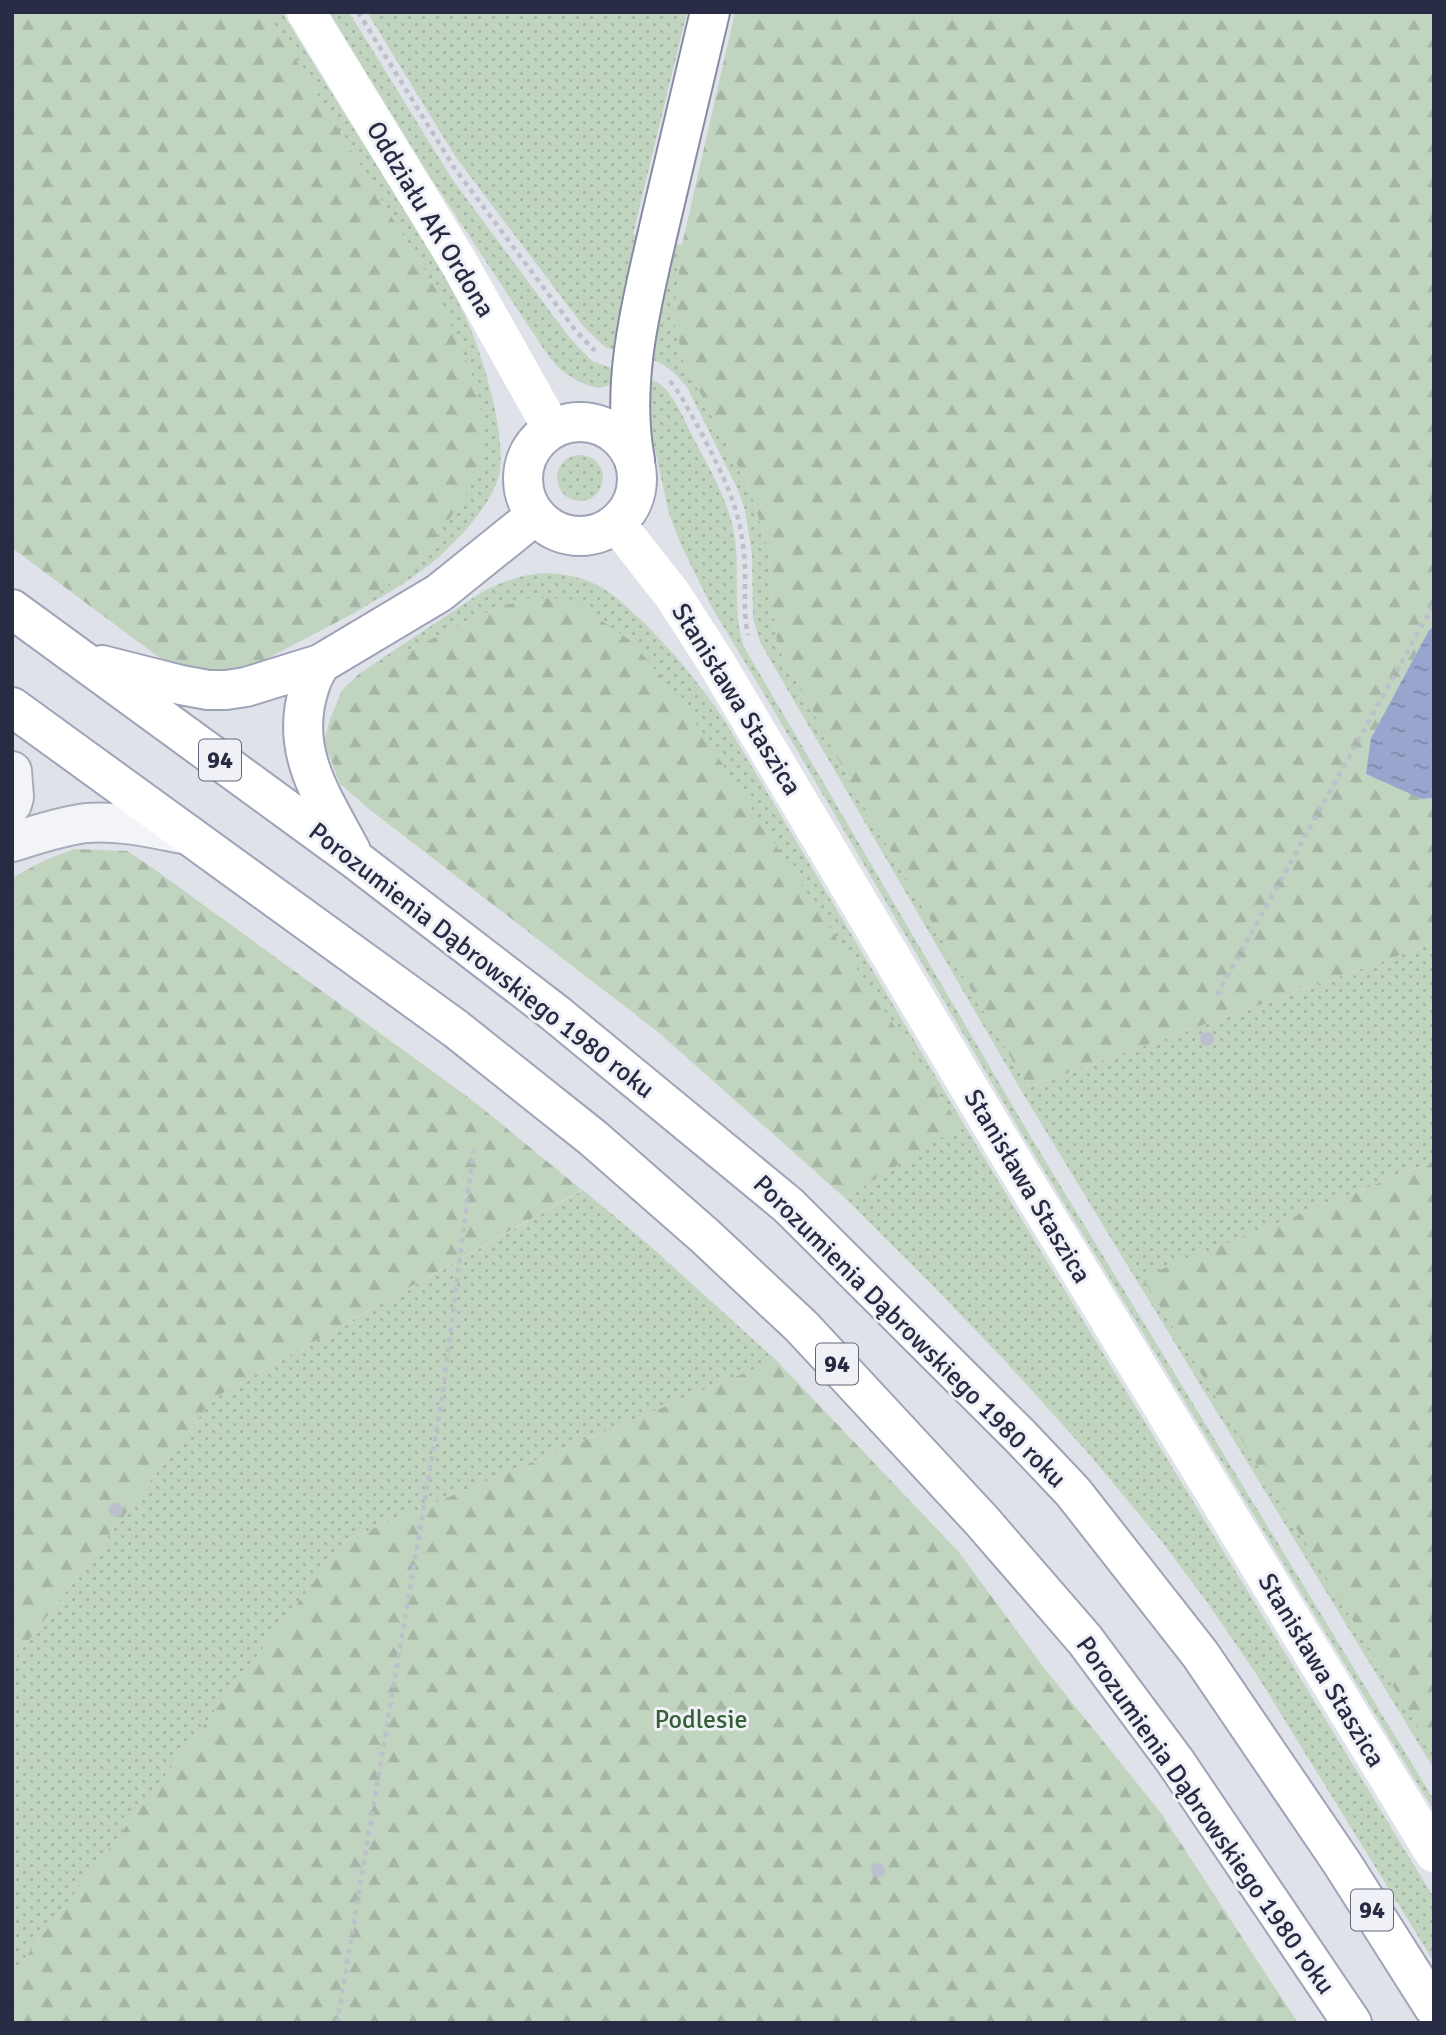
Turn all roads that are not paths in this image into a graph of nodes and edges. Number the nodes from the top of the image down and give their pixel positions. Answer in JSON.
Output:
{"nodes":[{"id":1,"x":306,"y":12,"type":"edge"},
{"id":2,"x":710,"y":12,"type":"edge"},
{"id":3,"x":552,"y":429,"type":"junction"},
{"id":4,"x":635,"y":460,"type":"junction"},
{"id":5,"x":536,"y":515,"type":"junction"},
{"id":6,"x":616,"y":523,"type":"junction"},
{"id":7,"x":12,"y":609,"type":"edge"},
{"id":8,"x":84,"y":661,"type":"junction"},
{"id":9,"x":320,"y":664,"type":"junction"},
{"id":10,"x":12,"y":707,"type":"edge"},
{"id":11,"x":12,"y":771,"type":"edge"},
{"id":12,"x":12,"y":804,"type":"edge"},
{"id":13,"x":188,"y":835,"type":"junction"},
{"id":14,"x":12,"y":842,"type":"edge"},
{"id":15,"x":356,"y":860,"type":"junction"},
{"id":16,"x":1434,"y":1853,"type":"edge"},
{"id":17,"x":1434,"y":2008,"type":"edge"},
{"id":18,"x":1352,"y":2023,"type":"edge"}],
"edges":[{"from":1,"to":3,"type":"main road","name":"Oddziału AK Ordona"},
{"from":2,"to":4,"type":"main road"},
{"from":3,"to":4,"type":"main road"},
{"from":3,"to":5,"type":"main road"},
{"from":4,"to":6,"type":"main road"},
{"from":5,"to":6,"type":"main road"},
{"from":5,"to":9,"type":"main road"},
{"from":6,"to":16,"type":"main road","name":"Stanisława Staszica"},
{"from":7,"to":8,"type":"main road","name":"Porozumienia Dąbrowskiego 1980 roku","number":"94"},
{"from":8,"to":9,"type":"main road"},
{"from":8,"to":15,"type":"main road","name":"Porozumienia Dąbrowskiego 1980 roku","number":"94"},
{"from":9,"to":15,"type":"main road"},
{"from":10,"to":13,"type":"main road","name":"Porozumienia Dąbrowskiego 1980 roku","number":"94"},
{"from":11,"to":12,"type":"street"},
{"from":13,"to":14,"type":"street"},
{"from":13,"to":18,"type":"main road","name":"Porozumienia Dąbrowskiego 1980 roku","number":"94"},
{"from":15,"to":17,"type":"main road","name":"Porozumienia Dąbrowskiego 1980 roku","number":"94"}]}
